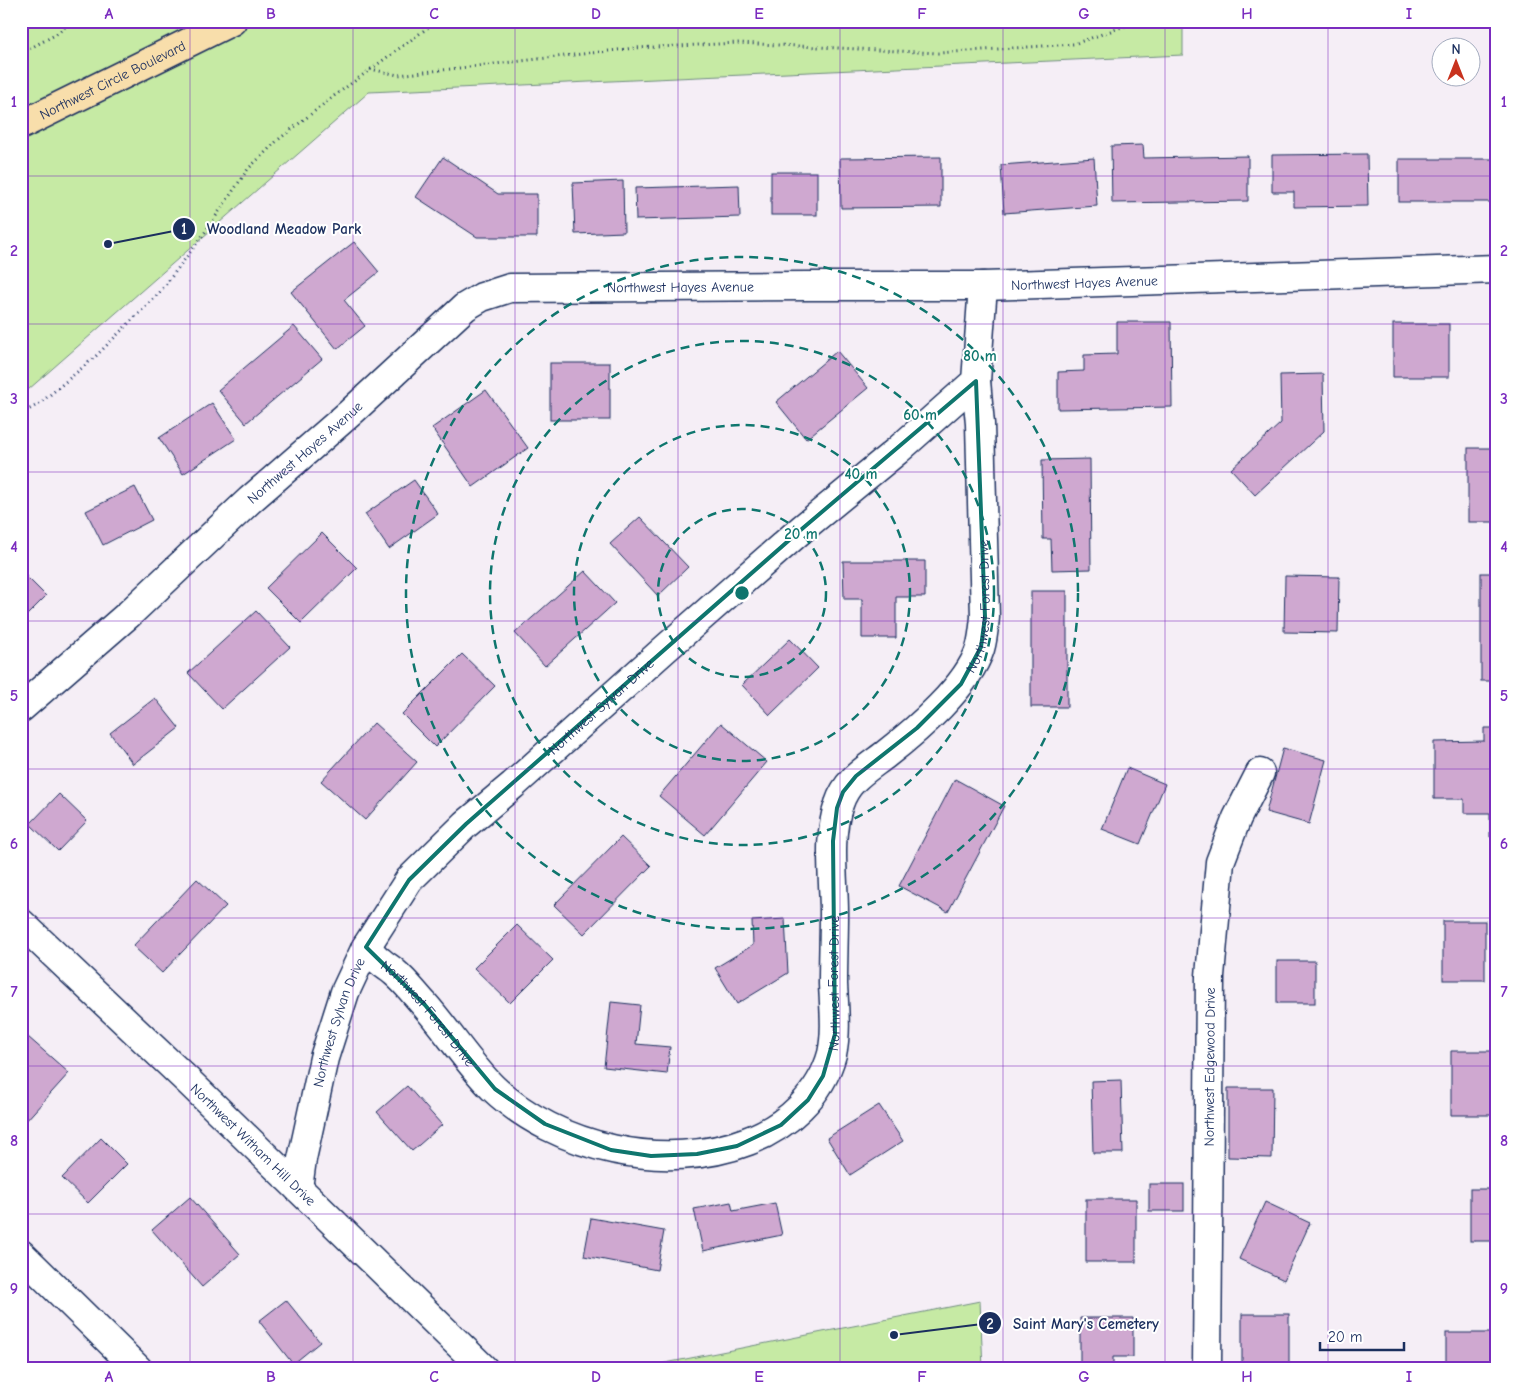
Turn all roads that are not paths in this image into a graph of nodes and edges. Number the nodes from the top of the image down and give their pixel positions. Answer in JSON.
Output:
{"nodes":[{"id":1,"x":232,"y":21,"type":"edge"},
{"id":2,"x":21,"y":125,"type":"edge"},
{"id":3,"x":1497,"y":269,"type":"edge"},
{"id":4,"x":983,"y":286,"type":"junction"},
{"id":5,"x":976,"y":381,"type":"junction"},
{"id":6,"x":21,"y":708,"type":"edge"},
{"id":7,"x":1260,"y":773,"type":"dead end"},
{"id":8,"x":21,"y":924,"type":"edge"},
{"id":9,"x":366,"y":946,"type":"junction"},
{"id":10,"x":298,"y":1188,"type":"junction"},
{"id":11,"x":21,"y":1254,"type":"edge"},
{"id":12,"x":138,"y":1369,"type":"edge"},
{"id":13,"x":484,"y":1369,"type":"edge"},
{"id":14,"x":1207,"y":1369,"type":"edge"}],
"edges":[{"from":1,"to":2,"type":"main road","name":"Northwest Circle Boulevard"},
{"from":3,"to":4,"type":"street","name":"Northwest Hayes Avenue"},
{"from":4,"to":5,"type":"street"},
{"from":4,"to":6,"type":"street","name":"Northwest Hayes Avenue"},
{"from":5,"to":9,"type":"street","name":"Northwest Sylvan Drive"},
{"from":5,"to":9,"type":"street","name":"Northwest Forest Drive"},
{"from":7,"to":14,"type":"street","name":"Northwest Edgewood Drive"},
{"from":8,"to":10,"type":"street","name":"Northwest Witham Hill Drive"},
{"from":9,"to":10,"type":"street","name":"Northwest Sylvan Drive"},
{"from":10,"to":13,"type":"street","name":"Northwest Witham Hill Drive"},
{"from":11,"to":12,"type":"street"}]}
